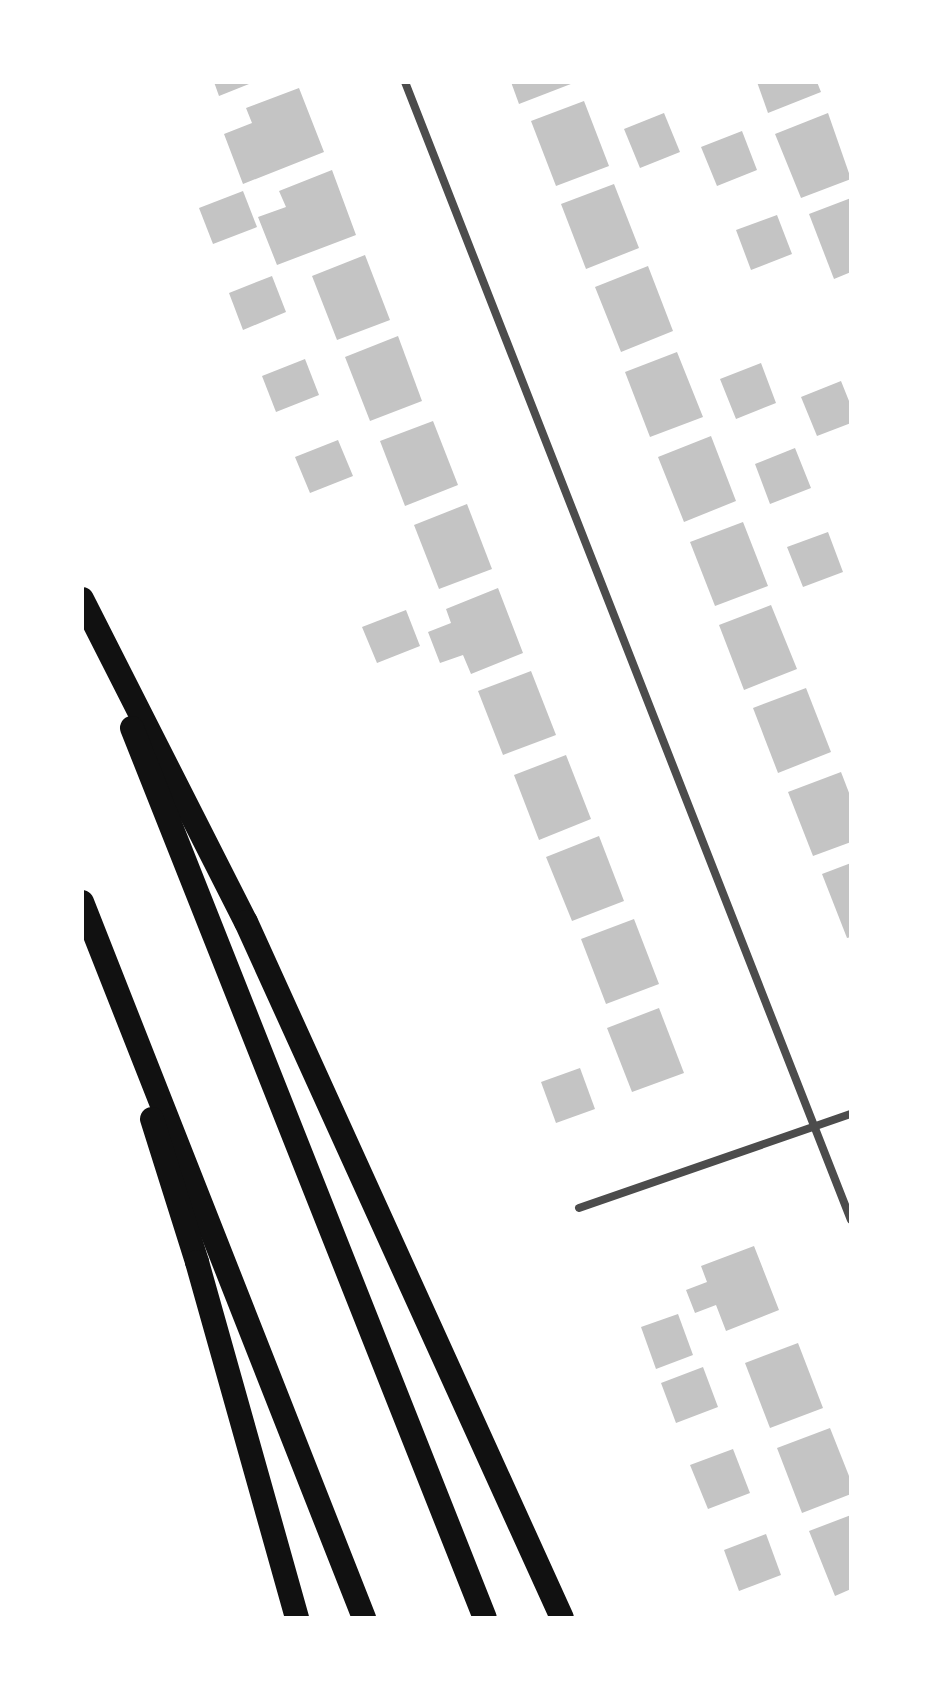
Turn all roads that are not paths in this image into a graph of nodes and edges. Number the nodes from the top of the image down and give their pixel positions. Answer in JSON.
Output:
{"nodes":[{"id":1,"x":405,"y":82,"type":"edge"},
{"id":2,"x":82,"y":601,"type":"edge"},
{"id":3,"x":82,"y":902,"type":"edge"},
{"id":4,"x":91,"y":926,"type":"junction"},
{"id":5,"x":851,"y":1114,"type":"edge"},
{"id":6,"x":814,"y":1127,"type":"junction"},
{"id":7,"x":579,"y":1208,"type":"dead end"},
{"id":8,"x":851,"y":1220,"type":"edge"},
{"id":9,"x":297,"y":1618,"type":"edge"},
{"id":10,"x":364,"y":1618,"type":"edge"},
{"id":11,"x":485,"y":1618,"type":"edge"},
{"id":12,"x":562,"y":1618,"type":"edge"}],
"edges":[{"from":1,"to":6,"type":"street"},
{"from":2,"to":11,"type":"highway"},
{"from":2,"to":12,"type":"highway"},
{"from":3,"to":4,"type":"highway"},
{"from":4,"to":9,"type":"highway"},
{"from":4,"to":10,"type":"highway"},
{"from":5,"to":6,"type":"street"},
{"from":6,"to":7,"type":"street"},
{"from":6,"to":8,"type":"street"}]}
